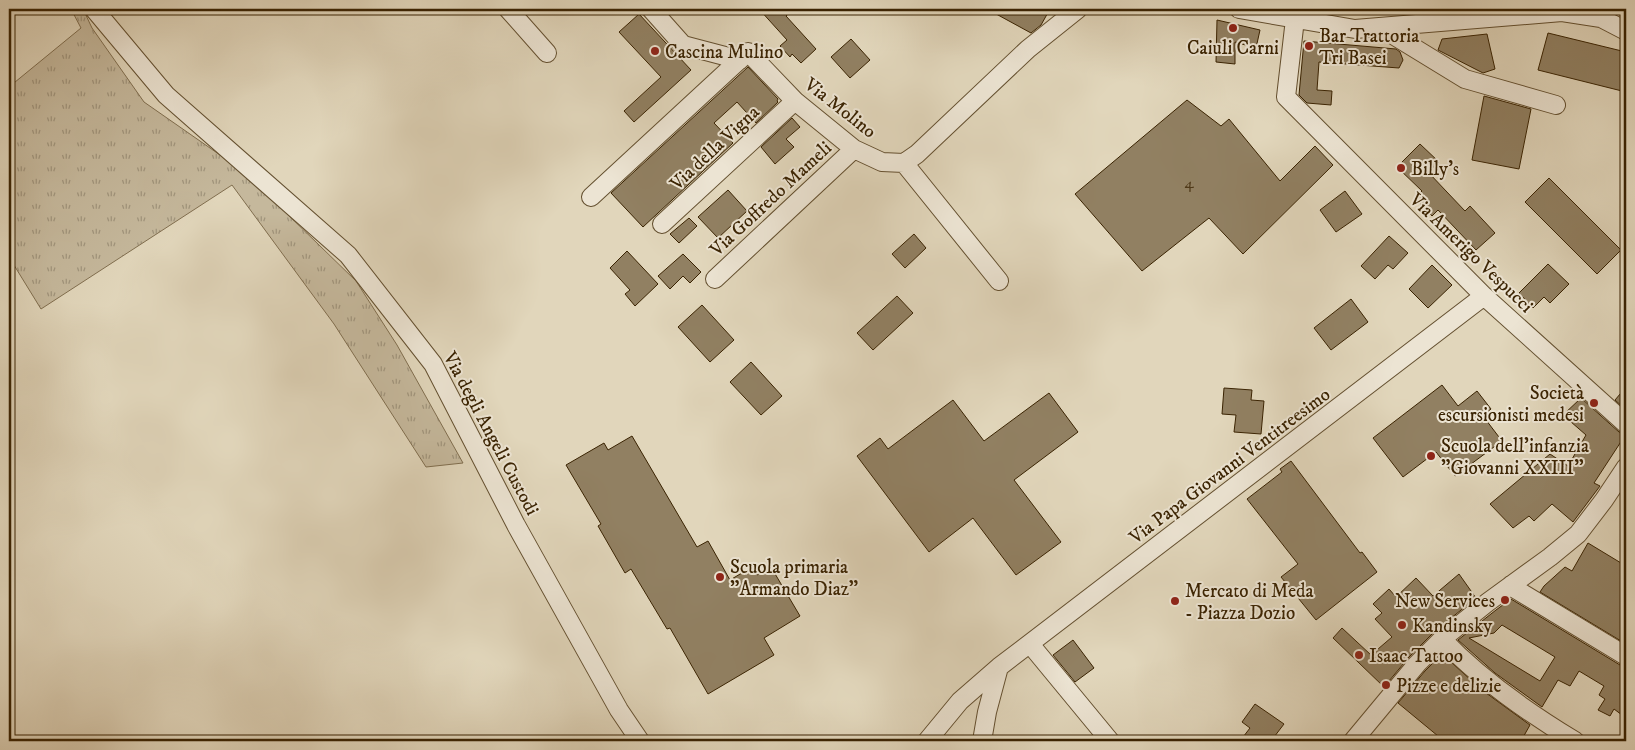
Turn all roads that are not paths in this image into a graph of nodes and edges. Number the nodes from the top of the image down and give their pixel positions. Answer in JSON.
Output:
{"nodes":[{"id":1,"x":94,"y":9,"type":"edge"},
{"id":2,"x":508,"y":9,"type":"edge"},
{"id":3,"x":651,"y":9,"type":"edge"},
{"id":4,"x":1078,"y":9,"type":"edge"},
{"id":5,"x":1240,"y":9,"type":"edge"},
{"id":6,"x":1598,"y":13,"type":"edge"},
{"id":7,"x":1295,"y":19,"type":"junction"},
{"id":8,"x":1380,"y":27,"type":"junction"},
{"id":9,"x":1626,"y":31,"type":"edge"},
{"id":10,"x":547,"y":53,"type":"dead end"},
{"id":11,"x":740,"y":60,"type":"junction"},
{"id":12,"x":795,"y":101,"type":"junction"},
{"id":13,"x":1556,"y":105,"type":"dead end"},
{"id":14,"x":854,"y":149,"type":"junction"},
{"id":15,"x":904,"y":162,"type":"junction"},
{"id":16,"x":592,"y":197,"type":"dead end"},
{"id":17,"x":662,"y":224,"type":"dead end"},
{"id":18,"x":715,"y":279,"type":"dead end"},
{"id":19,"x":999,"y":281,"type":"dead end"},
{"id":20,"x":1484,"y":296,"type":"junction"},
{"id":21,"x":1626,"y":424,"type":"edge"},
{"id":22,"x":1625,"y":471,"type":"edge"},
{"id":23,"x":1511,"y":585,"type":"junction"},
{"id":24,"x":1442,"y":639,"type":"junction"},
{"id":25,"x":1030,"y":644,"type":"junction"},
{"id":26,"x":1626,"y":656,"type":"edge"},
{"id":27,"x":999,"y":667,"type":"junction"},
{"id":28,"x":640,"y":741,"type":"edge"},
{"id":29,"x":927,"y":741,"type":"edge"},
{"id":30,"x":982,"y":741,"type":"edge"},
{"id":31,"x":1110,"y":741,"type":"edge"},
{"id":32,"x":1353,"y":741,"type":"edge"},
{"id":33,"x":1575,"y":741,"type":"edge"}],
"edges":[{"from":1,"to":28,"type":"street","name":"Via degli Angeli Custodi"},
{"from":2,"to":10,"type":"street"},
{"from":3,"to":11,"type":"street"},
{"from":4,"to":15,"type":"street"},
{"from":5,"to":7,"type":"street"},
{"from":6,"to":8,"type":"street"},
{"from":6,"to":9,"type":"street"},
{"from":7,"to":8,"type":"street"},
{"from":7,"to":20,"type":"street","name":"Via Amerigo Vespucci"},
{"from":8,"to":13,"type":"street"},
{"from":11,"to":12,"type":"street","name":"Via Molino"},
{"from":11,"to":16,"type":"street"},
{"from":12,"to":14,"type":"street","name":"Via Molino"},
{"from":12,"to":17,"type":"street","name":"Via della Vigna"},
{"from":14,"to":15,"type":"street","name":"Via Molino"},
{"from":14,"to":18,"type":"street","name":"Via Goffredo Mameli"},
{"from":15,"to":19,"type":"street"},
{"from":20,"to":21,"type":"street","name":"Via Amerigo Vespucci"},
{"from":20,"to":25,"type":"street","name":"Via Papa Giovanni Ventitreesimo"},
{"from":22,"to":23,"type":"street"},
{"from":23,"to":24,"type":"street"},
{"from":23,"to":26,"type":"street"},
{"from":24,"to":32,"type":"street"},
{"from":24,"to":33,"type":"street"},
{"from":25,"to":27,"type":"street","name":"Via Papa Giovanni Ventitreesimo"},
{"from":25,"to":31,"type":"street"},
{"from":27,"to":29,"type":"street","name":"Via Papa Giovanni Ventitreesimo"},
{"from":27,"to":30,"type":"street"}]}
